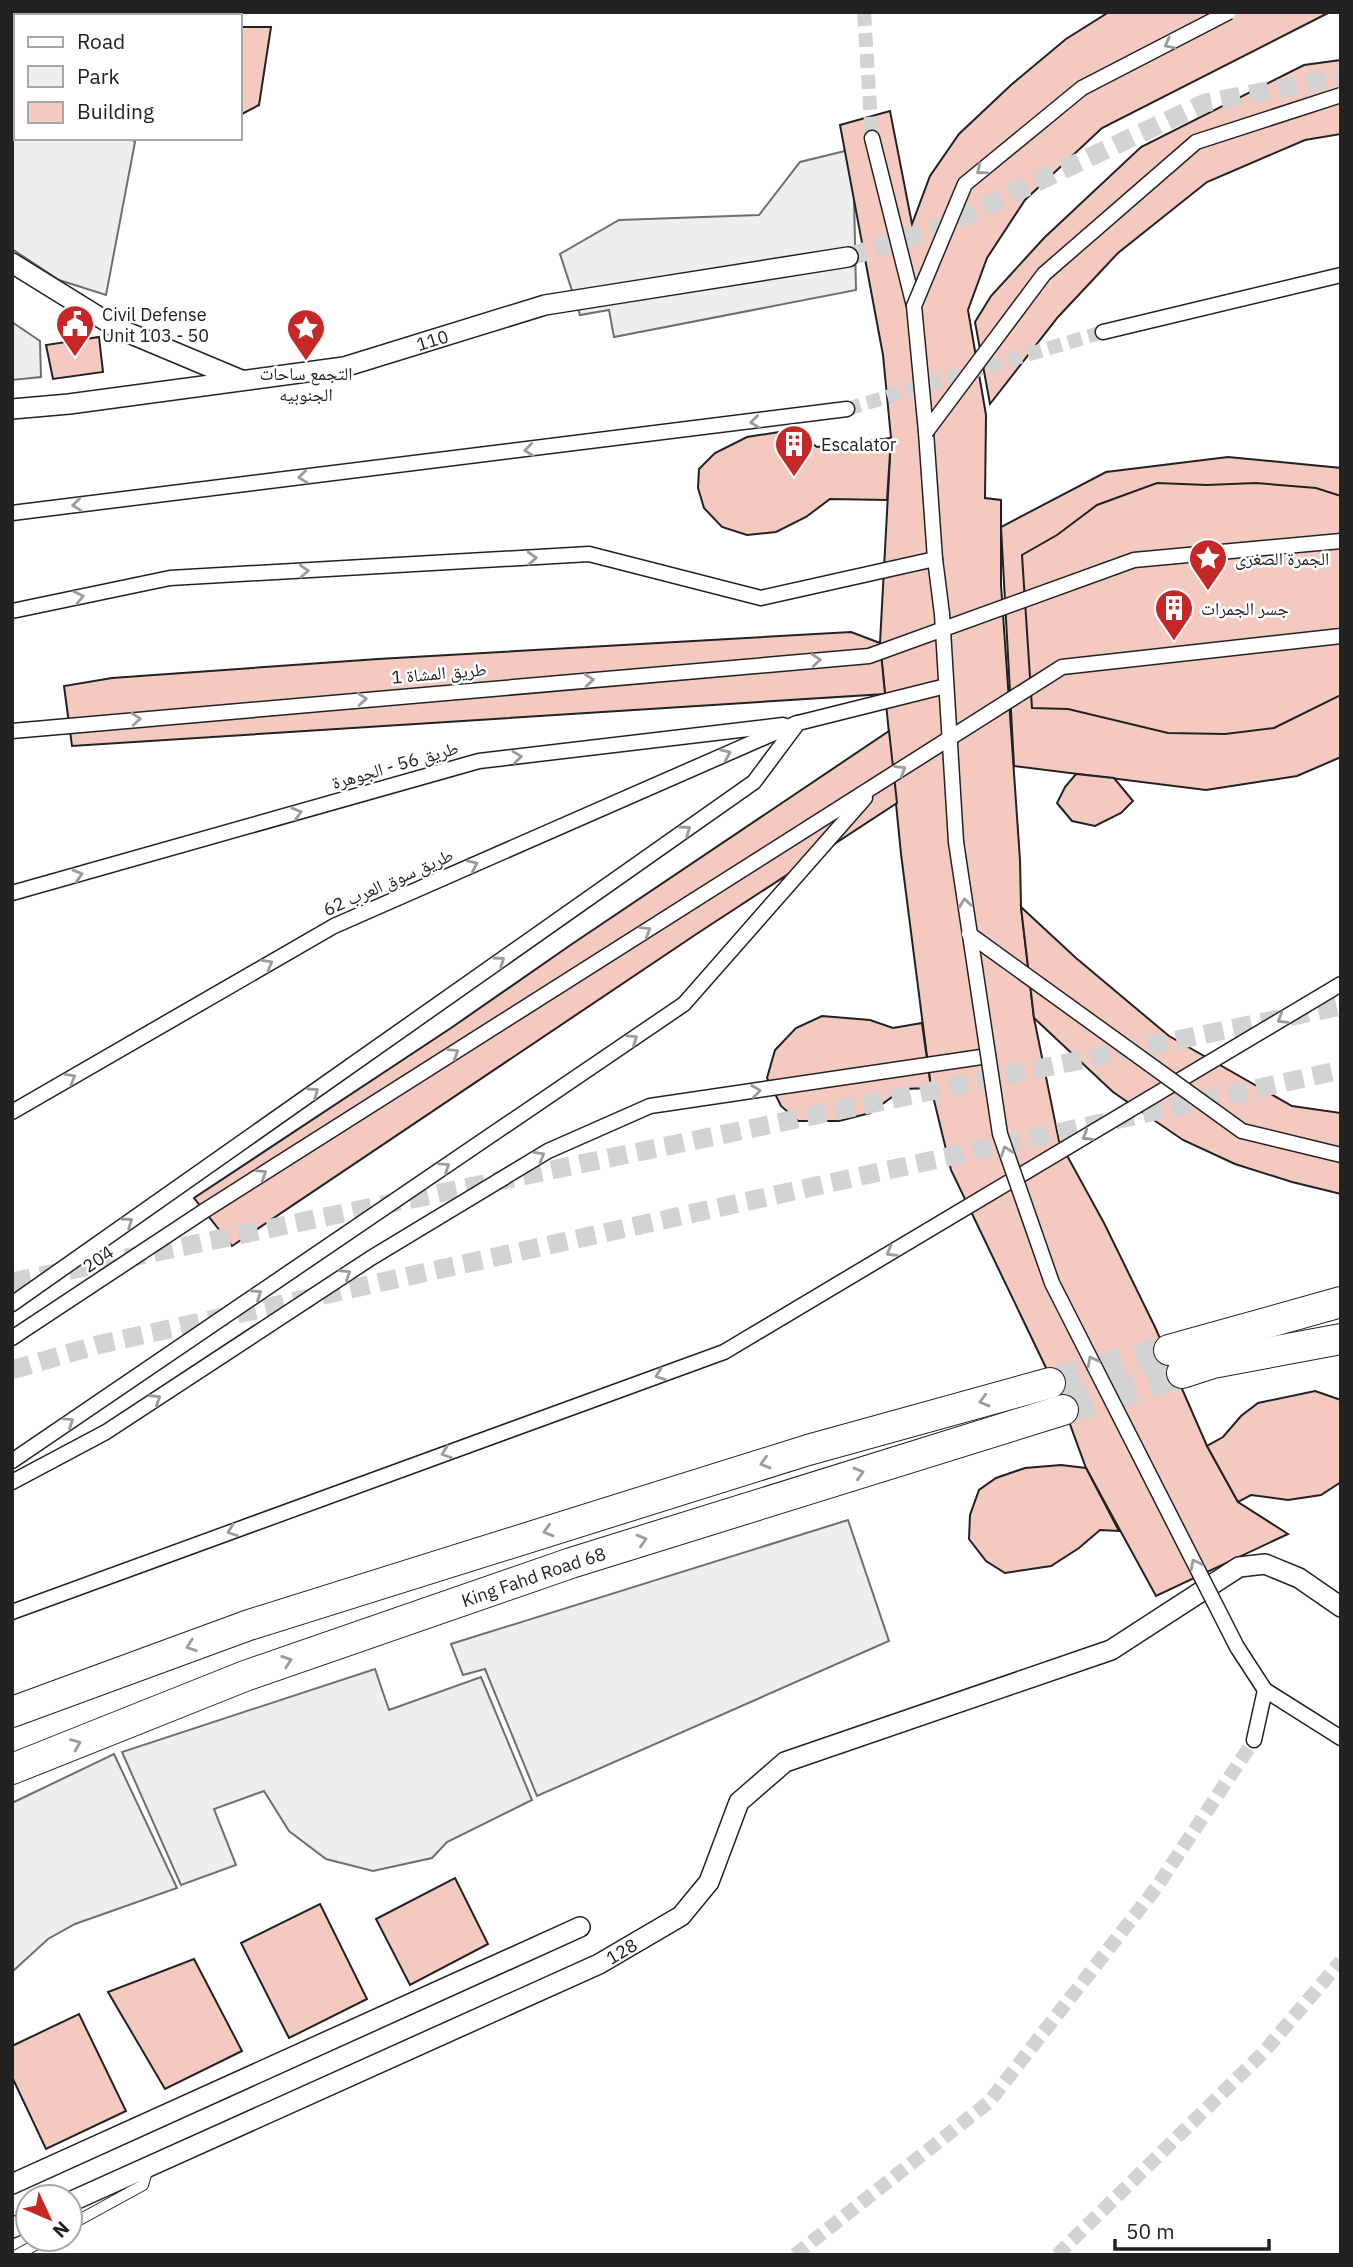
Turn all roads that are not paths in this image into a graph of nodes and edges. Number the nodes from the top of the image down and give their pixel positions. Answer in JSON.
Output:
{"nodes":[{"id":1,"x":1229,"y":12,"type":"edge"},
{"id":2,"x":1341,"y":95,"type":"edge"},
{"id":3,"x":872,"y":138,"type":"tunnel mouth"},
{"id":4,"x":848,"y":257,"type":"tunnel mouth"},
{"id":5,"x":12,"y":263,"type":"edge"},
{"id":6,"x":1341,"y":275,"type":"edge"},
{"id":7,"x":914,"y":306,"type":"junction"},
{"id":8,"x":1103,"y":332,"type":"tunnel mouth"},
{"id":9,"x":242,"y":381,"type":"junction"},
{"id":10,"x":12,"y":409,"type":"edge"},
{"id":11,"x":846,"y":410,"type":"tunnel mouth"},
{"id":12,"x":926,"y":432,"type":"junction"},
{"id":13,"x":12,"y":513,"type":"edge"},
{"id":14,"x":1341,"y":541,"type":"edge"},
{"id":15,"x":935,"y":559,"type":"junction"},
{"id":16,"x":12,"y":611,"type":"edge"},
{"id":17,"x":1341,"y":636,"type":"edge"},
{"id":18,"x":946,"y":686,"type":"junction"},
{"id":19,"x":798,"y":723,"type":"junction"},
{"id":20,"x":12,"y":731,"type":"edge"},
{"id":21,"x":877,"y":785,"type":"junction"},
{"id":22,"x":12,"y":893,"type":"edge"},
{"id":23,"x":969,"y":934,"type":"junction"},
{"id":24,"x":1341,"y":984,"type":"edge"},
{"id":25,"x":988,"y":1056,"type":"junction"},
{"id":26,"x":12,"y":1112,"type":"edge"},
{"id":27,"x":1341,"y":1155,"type":"edge"},
{"id":28,"x":1341,"y":1302,"type":"edge"},
{"id":29,"x":12,"y":1304,"type":"edge"},
{"id":30,"x":12,"y":1338,"type":"edge"},
{"id":31,"x":1341,"y":1339,"type":"edge"},
{"id":32,"x":1050,"y":1383,"type":"tunnel mouth"},
{"id":33,"x":1063,"y":1410,"type":"tunnel mouth"},
{"id":34,"x":12,"y":1461,"type":"edge"},
{"id":35,"x":12,"y":1482,"type":"edge"},
{"id":36,"x":1341,"y":1607,"type":"edge"},
{"id":37,"x":12,"y":1612,"type":"edge"},
{"id":38,"x":1265,"y":1690,"type":"junction"},
{"id":39,"x":12,"y":1712,"type":"edge"},
{"id":40,"x":1341,"y":1738,"type":"edge"},
{"id":41,"x":1254,"y":1740,"type":"tunnel mouth"},
{"id":42,"x":12,"y":1769,"type":"edge"},
{"id":43,"x":580,"y":1927,"type":"dead end"},
{"id":44,"x":149,"y":2167,"type":"junction"},
{"id":45,"x":12,"y":2184,"type":"edge"},
{"id":46,"x":84,"y":2197,"type":"edge"},
{"id":47,"x":84,"y":2217,"type":"edge"}],
"edges":[{"from":1,"to":7,"type":"street","one_way":true,"bridge":true},
{"from":2,"to":12,"type":"street","bridge":true},
{"from":3,"to":7,"type":"street"},
{"from":4,"to":9,"type":"street","name":"110"},
{"from":5,"to":9,"type":"street"},
{"from":6,"to":8,"type":"street"},
{"from":7,"to":12,"type":"street","bridge":true},
{"from":9,"to":10,"type":"street","name":"110"},
{"from":11,"to":13,"type":"street","one_way":true},
{"from":12,"to":15,"type":"street"},
{"from":20,"to":14,"type":"street","name":"طريق المشاة 1","one_way":true},
{"from":16,"to":15,"type":"street","one_way":true},
{"from":15,"to":18,"type":"street"},
{"from":21,"to":17,"type":"street","name":"204","one_way":true},
{"from":18,"to":19,"type":"street"},
{"from":23,"to":18,"type":"street","one_way":true,"bridge":true},
{"from":22,"to":19,"type":"street","name":"طريق 56 - الجوهرة","one_way":true},
{"from":26,"to":19,"type":"street","name":"طريق سوق العرب 62","one_way":true},
{"from":29,"to":19,"type":"street","one_way":true},
{"from":30,"to":21,"type":"street","name":"204","one_way":true},
{"from":34,"to":21,"type":"street","one_way":true},
{"from":23,"to":25,"type":"street","bridge":true},
{"from":23,"to":27,"type":"street","bridge":true},
{"from":24,"to":37,"type":"street","one_way":true},
{"from":35,"to":25,"type":"street","one_way":true},
{"from":38,"to":25,"type":"street","one_way":true,"bridge":true},
{"from":28,"to":31,"type":"main road"},
{"from":32,"to":39,"type":"main road","name":"King Fahd Road 68","one_way":true},
{"from":42,"to":33,"type":"main road","name":"King Fahd Road 68","one_way":true},
{"from":36,"to":44,"type":"street","name":"128"},
{"from":38,"to":40,"type":"street"},
{"from":38,"to":41,"type":"street"},
{"from":43,"to":45,"type":"street"},
{"from":44,"to":46,"type":"street","name":"128"},
{"from":44,"to":47,"type":"lane"}]}
